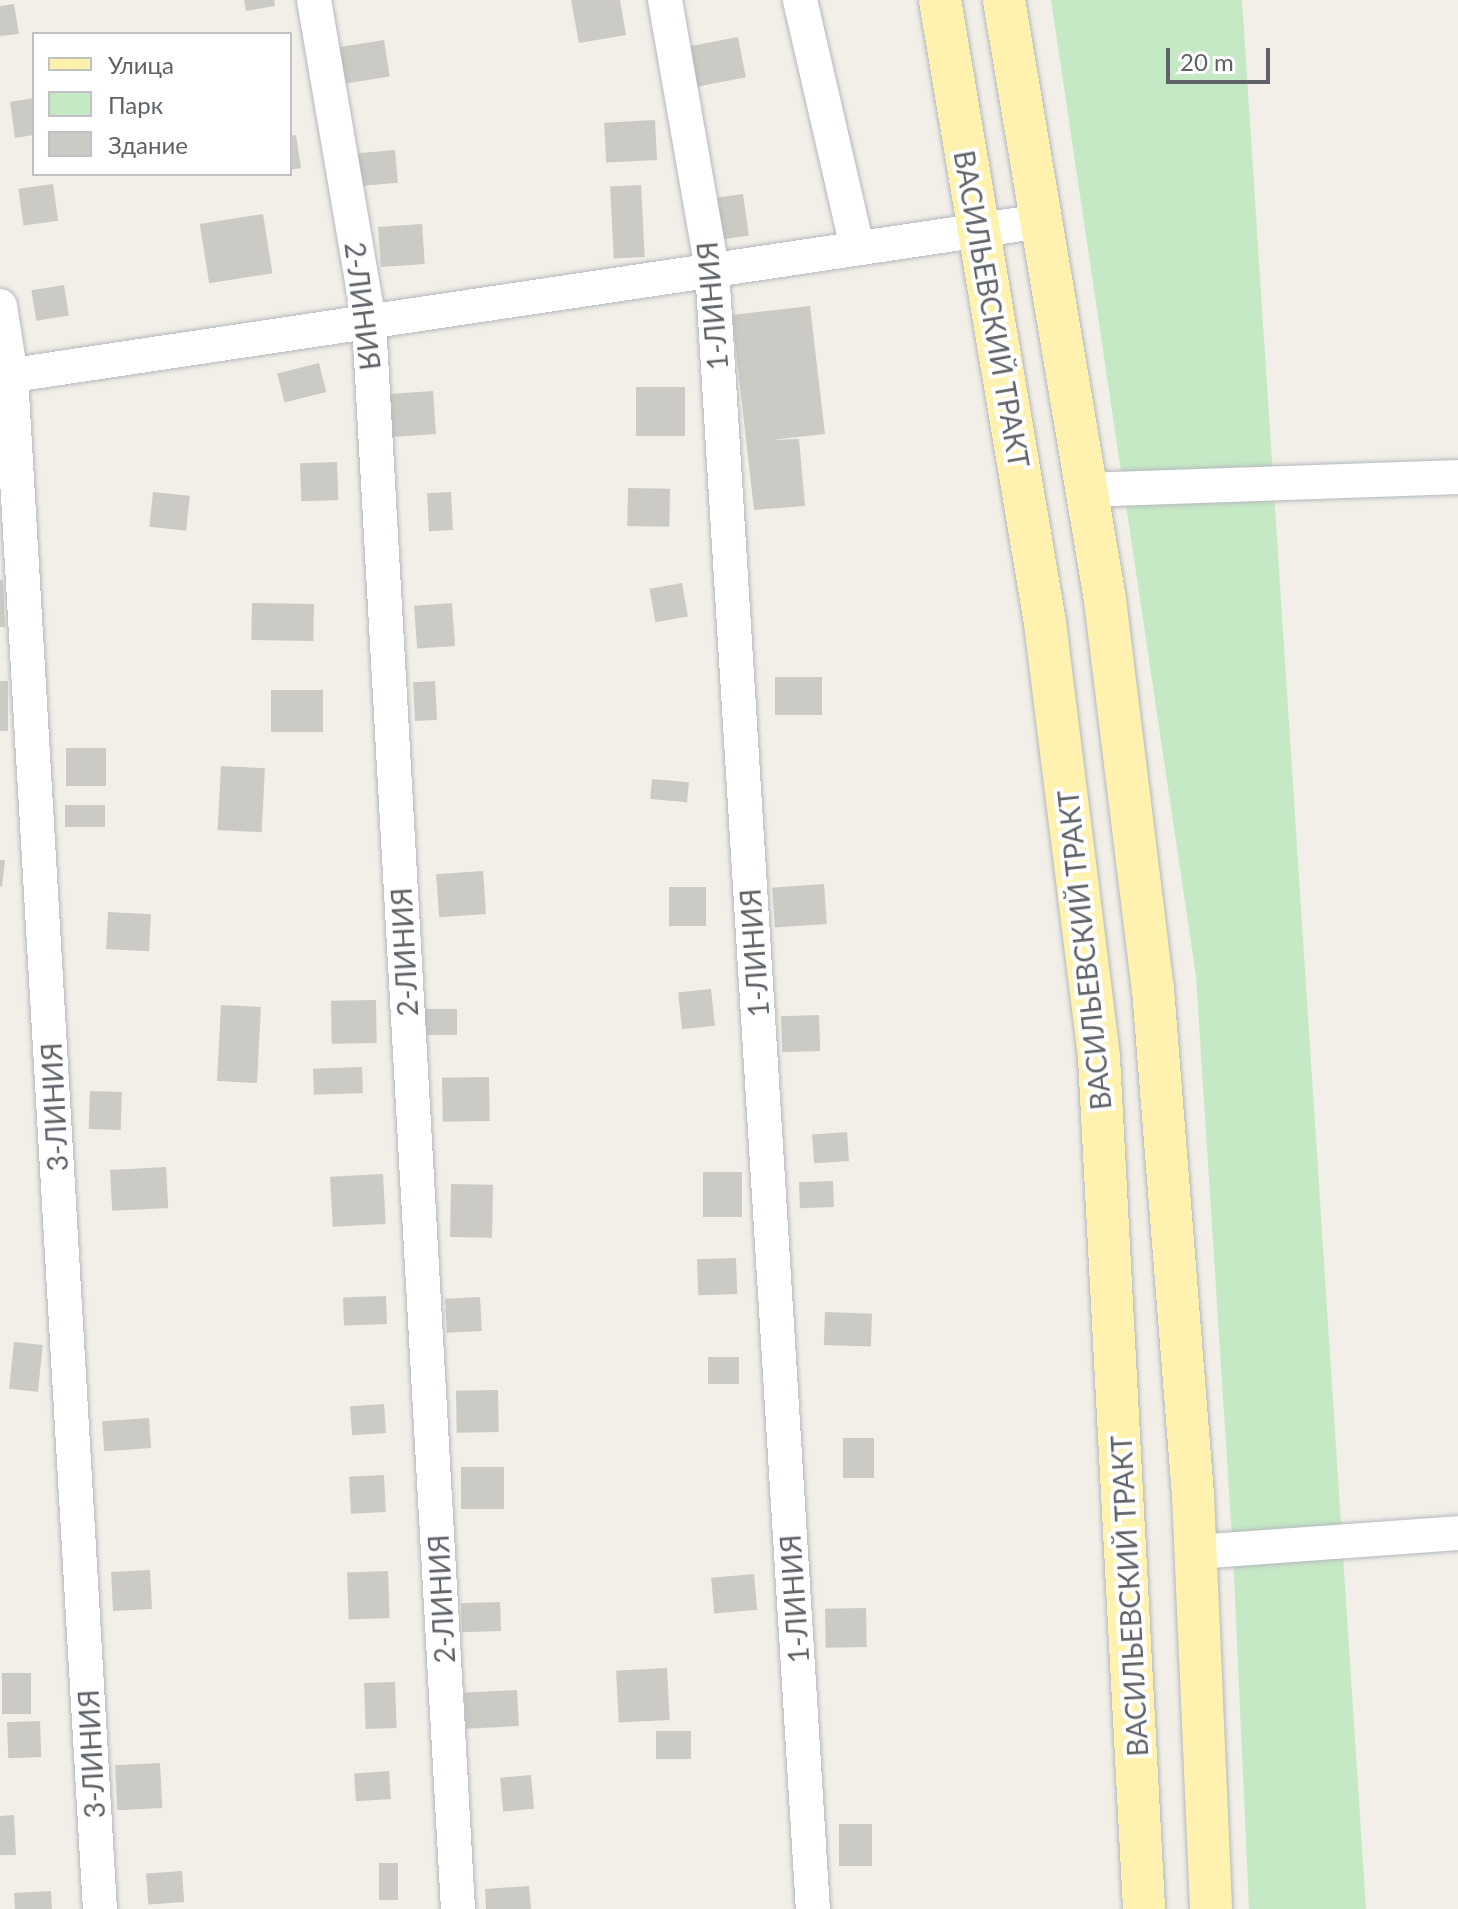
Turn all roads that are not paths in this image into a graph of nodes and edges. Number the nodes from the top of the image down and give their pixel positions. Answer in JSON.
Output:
{"nodes":[{"id":1,"x":314,"y":0,"type":"edge"},
{"id":2,"x":665,"y":0,"type":"edge"},
{"id":3,"x":800,"y":0,"type":"edge"},
{"id":4,"x":940,"y":0,"type":"edge"},
{"id":5,"x":1004,"y":0,"type":"edge"},
{"id":6,"x":1041,"y":221,"type":"junction"},
{"id":7,"x":978,"y":229,"type":"junction"},
{"id":8,"x":857,"y":247,"type":"junction"},
{"id":9,"x":712,"y":269,"type":"junction"},
{"id":10,"x":0,"y":306,"type":"edge"},
{"id":11,"x":369,"y":322,"type":"junction"},
{"id":12,"x":6,"y":376,"type":"edge"},
{"id":13,"x":1458,"y":477,"type":"edge"},
{"id":14,"x":1086,"y":490,"type":"junction"},
{"id":15,"x":1458,"y":1533,"type":"edge"},
{"id":16,"x":1195,"y":1552,"type":"junction"},
{"id":17,"x":100,"y":1909,"type":"edge"},
{"id":18,"x":458,"y":1909,"type":"edge"},
{"id":19,"x":813,"y":1909,"type":"edge"},
{"id":20,"x":1144,"y":1909,"type":"edge"},
{"id":21,"x":1211,"y":1909,"type":"edge"}],
"edges":[{"from":1,"to":11,"type":"street","name":"2-ЛИНИЯ"},
{"from":2,"to":9,"type":"street","name":"1-ЛИНИЯ"},
{"from":3,"to":8,"type":"street"},
{"from":4,"to":7,"type":"main road","name":"ВАСИЛЬЕВСКИЙ ТРАКТ"},
{"from":5,"to":6,"type":"main road"},
{"from":6,"to":7,"type":"street"},
{"from":6,"to":14,"type":"main road"},
{"from":7,"to":8,"type":"street"},
{"from":7,"to":20,"type":"main road","name":"ВАСИЛЬЕВСКИЙ ТРАКТ"},
{"from":8,"to":9,"type":"street"},
{"from":9,"to":11,"type":"street"},
{"from":9,"to":19,"type":"street","name":"1-ЛИНИЯ"},
{"from":10,"to":12,"type":"street","name":"3-ЛИНИЯ"},
{"from":11,"to":12,"type":"street"},
{"from":11,"to":18,"type":"street","name":"2-ЛИНИЯ"},
{"from":12,"to":17,"type":"street","name":"3-ЛИНИЯ"},
{"from":13,"to":14,"type":"street"},
{"from":14,"to":16,"type":"main road"},
{"from":15,"to":16,"type":"street"},
{"from":16,"to":21,"type":"main road"}]}
